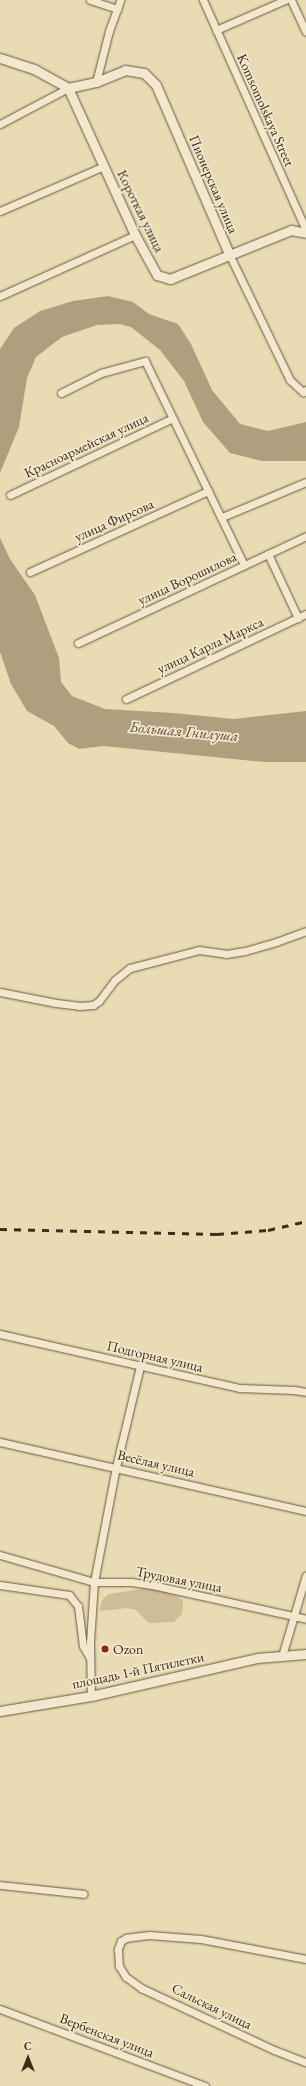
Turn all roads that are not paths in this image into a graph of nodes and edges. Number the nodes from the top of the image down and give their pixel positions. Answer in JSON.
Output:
{"nodes":[{"id":1,"x":90,"y":0,"type":"edge"},
{"id":2,"x":120,"y":0,"type":"edge"},
{"id":3,"x":203,"y":0,"type":"edge"},
{"id":4,"x":285,"y":0,"type":"edge"},
{"id":5,"x":291,"y":0,"type":"edge"},
{"id":6,"x":118,"y":9,"type":"junction"},
{"id":7,"x":216,"y":30,"type":"junction"},
{"id":8,"x":306,"y":32,"type":"edge"},
{"id":9,"x":0,"y":58,"type":"edge"},
{"id":10,"x":96,"y":82,"type":"junction"},
{"id":11,"x":68,"y":88,"type":"junction"},
{"id":12,"x":0,"y":124,"type":"edge"},
{"id":13,"x":104,"y":166,"type":"junction"},
{"id":14,"x":0,"y":211,"type":"edge"},
{"id":15,"x":306,"y":230,"type":"edge"},
{"id":16,"x":306,"y":233,"type":"edge"},
{"id":17,"x":135,"y":235,"type":"junction"},
{"id":18,"x":229,"y":254,"type":"junction"},
{"id":19,"x":0,"y":296,"type":"edge"},
{"id":20,"x":306,"y":390,"type":"edge"},
{"id":21,"x":61,"y":393,"type":"dead end"},
{"id":22,"x":173,"y":418,"type":"junction"},
{"id":23,"x":306,"y":482,"type":"edge"},
{"id":24,"x":208,"y":491,"type":"junction"},
{"id":25,"x":10,"y":495,"type":"dead end"},
{"id":26,"x":222,"y":517,"type":"junction"},
{"id":27,"x":306,"y":536,"type":"edge"},
{"id":28,"x":268,"y":554,"type":"junction"},
{"id":29,"x":244,"y":565,"type":"junction"},
{"id":30,"x":30,"y":572,"type":"dead end"},
{"id":31,"x":306,"y":614,"type":"edge"},
{"id":32,"x":298,"y":618,"type":"junction"},
{"id":33,"x":78,"y":643,"type":"dead end"},
{"id":34,"x":126,"y":699,"type":"dead end"},
{"id":35,"x":306,"y":931,"type":"edge"},
{"id":36,"x":0,"y":992,"type":"edge"},
{"id":37,"x":0,"y":1334,"type":"edge"},
{"id":38,"x":140,"y":1366,"type":"junction"},
{"id":39,"x":306,"y":1392,"type":"edge"},
{"id":40,"x":0,"y":1442,"type":"edge"},
{"id":41,"x":116,"y":1467,"type":"junction"},
{"id":42,"x":306,"y":1511,"type":"edge"},
{"id":43,"x":0,"y":1555,"type":"edge"},
{"id":44,"x":306,"y":1575,"type":"edge"},
{"id":45,"x":94,"y":1582,"type":"junction"},
{"id":46,"x":0,"y":1585,"type":"edge"},
{"id":47,"x":293,"y":1616,"type":"junction"},
{"id":48,"x":306,"y":1619,"type":"edge"},
{"id":49,"x":306,"y":1654,"type":"edge"},
{"id":50,"x":282,"y":1656,"type":"junction"},
{"id":51,"x":90,"y":1658,"type":"junction"},
{"id":52,"x":90,"y":1696,"type":"junction"},
{"id":53,"x":0,"y":1711,"type":"edge"},
{"id":54,"x":0,"y":1885,"type":"edge"},
{"id":55,"x":84,"y":1894,"type":"dead end"},
{"id":56,"x":306,"y":1959,"type":"edge"},
{"id":57,"x":0,"y":2009,"type":"edge"},
{"id":58,"x":306,"y":2062,"type":"edge"},
{"id":59,"x":205,"y":2086,"type":"edge"}],
"edges":[{"from":1,"to":6,"type":"street"},
{"from":2,"to":6,"type":"street"},
{"from":3,"to":7,"type":"street","name":"Komsomolskaya Street"},
{"from":4,"to":7,"type":"street"},
{"from":5,"to":8,"type":"street"},
{"from":6,"to":10,"type":"street"},
{"from":7,"to":15,"type":"street","name":"Komsomolskaya Street"},
{"from":9,"to":11,"type":"main road"},
{"from":10,"to":11,"type":"main road","name":"Пионерская улица"},
{"from":10,"to":18,"type":"main road","name":"Пионерская улица"},
{"from":11,"to":12,"type":"street"},
{"from":11,"to":13,"type":"main road","name":"Короткая улица"},
{"from":13,"to":14,"type":"street"},
{"from":13,"to":17,"type":"main road","name":"Короткая улица"},
{"from":16,"to":18,"type":"main road","name":"Короткая улица"},
{"from":17,"to":18,"type":"main road","name":"Короткая улица"},
{"from":17,"to":19,"type":"street"},
{"from":18,"to":20,"type":"street","name":"Пионерская улица"},
{"from":21,"to":22,"type":"street"},
{"from":22,"to":24,"type":"street"},
{"from":22,"to":25,"type":"street","name":"Красноармейская улица"},
{"from":23,"to":26,"type":"street"},
{"from":24,"to":26,"type":"street"},
{"from":24,"to":30,"type":"street","name":"улица Фирсова"},
{"from":26,"to":29,"type":"street"},
{"from":27,"to":28,"type":"street","name":"улица Ворошилова"},
{"from":28,"to":29,"type":"street","name":"улица Ворошилова"},
{"from":28,"to":32,"type":"street"},
{"from":29,"to":33,"type":"street","name":"улица Ворошилова"},
{"from":31,"to":32,"type":"street","name":"улица Карла Маркса"},
{"from":32,"to":34,"type":"street","name":"улица Карла Маркса"},
{"from":35,"to":36,"type":"street"},
{"from":37,"to":38,"type":"street","name":"Подгорная улица"},
{"from":38,"to":39,"type":"street","name":"Подгорная улица"},
{"from":38,"to":41,"type":"street"},
{"from":40,"to":41,"type":"street","name":"Весёлая улица"},
{"from":41,"to":42,"type":"street","name":"Весёлая улица"},
{"from":41,"to":45,"type":"street"},
{"from":43,"to":45,"type":"street","name":"Трудовая улица"},
{"from":44,"to":47,"type":"street"},
{"from":45,"to":47,"type":"street","name":"Трудовая улица"},
{"from":45,"to":51,"type":"street"},
{"from":46,"to":51,"type":"street"},
{"from":47,"to":48,"type":"street","name":"Трудовая улица"},
{"from":47,"to":50,"type":"street"},
{"from":49,"to":50,"type":"main road","name":"площадь 1-й Пятилетки"},
{"from":50,"to":52,"type":"main road","name":"площадь 1-й Пятилетки"},
{"from":51,"to":52,"type":"street"},
{"from":52,"to":53,"type":"main road","name":"площадь 1-й Пятилетки"},
{"from":54,"to":55,"type":"street"},
{"from":56,"to":58,"type":"street","name":"Сальская улица"},
{"from":57,"to":59,"type":"street","name":"Вербенская улица"}]}
